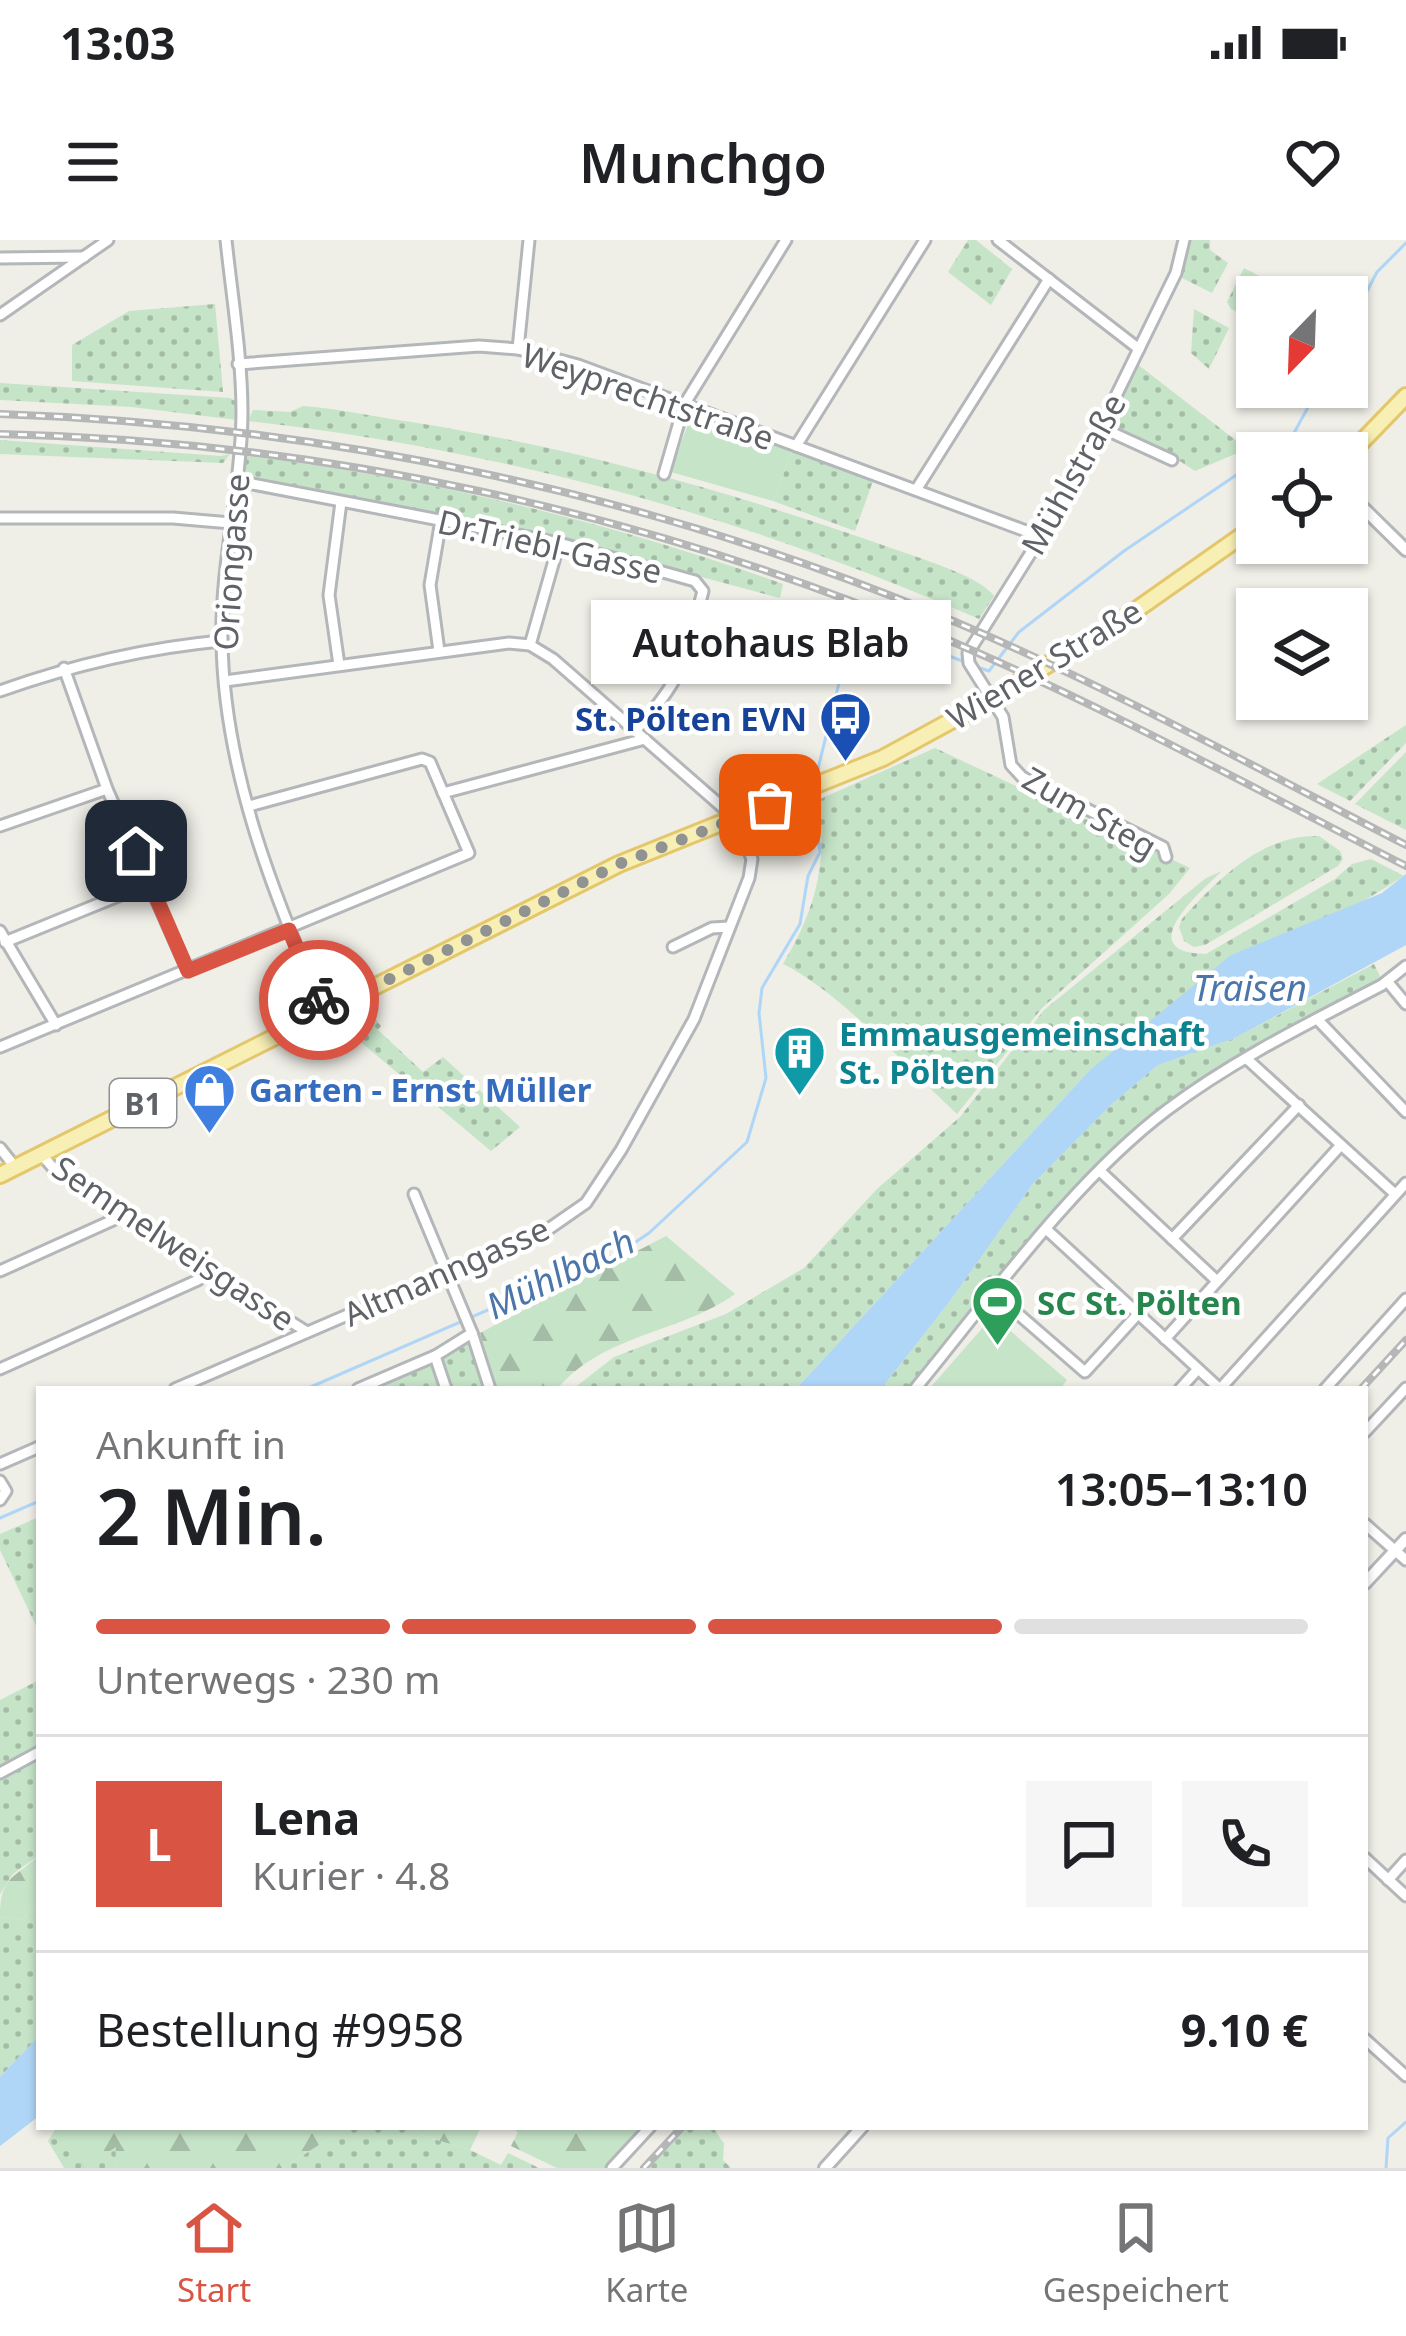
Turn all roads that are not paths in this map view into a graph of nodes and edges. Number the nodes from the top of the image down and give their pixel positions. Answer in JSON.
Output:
{"nodes":[{"id":1,"x":108,"y":240,"type":"edge"},
{"id":2,"x":226,"y":240,"type":"edge"},
{"id":3,"x":529,"y":240,"type":"edge"},
{"id":4,"x":786,"y":240,"type":"edge"},
{"id":5,"x":926,"y":240,"type":"edge"},
{"id":6,"x":999,"y":240,"type":"edge"},
{"id":7,"x":1184,"y":240,"type":"edge"},
{"id":8,"x":83,"y":257,"type":"junction"},
{"id":9,"x":0,"y":258,"type":"edge"},
{"id":10,"x":1048,"y":279,"type":"junction"},
{"id":11,"x":0,"y":315,"type":"edge"},
{"id":12,"x":518,"y":349,"type":"junction"},
{"id":13,"x":1139,"y":349,"type":"junction"},
{"id":14,"x":238,"y":364,"type":"junction"},
{"id":15,"x":1406,"y":396,"type":"edge"},
{"id":16,"x":684,"y":405,"type":"junction"},
{"id":17,"x":1102,"y":428,"type":"junction"},
{"id":18,"x":1368,"y":435,"type":"edge"},
{"id":19,"x":796,"y":446,"type":"junction"},
{"id":20,"x":1172,"y":460,"type":"dead end"},
{"id":21,"x":664,"y":474,"type":"dead end"},
{"id":22,"x":237,"y":481,"type":"junction"},
{"id":23,"x":916,"y":490,"type":"junction"},
{"id":24,"x":341,"y":502,"type":"junction"},
{"id":25,"x":1368,"y":513,"type":"edge"},
{"id":26,"x":0,"y":518,"type":"edge"},
{"id":27,"x":441,"y":520,"type":"junction"},
{"id":28,"x":230,"y":523,"type":"junction"},
{"id":29,"x":1042,"y":536,"type":"junction"},
{"id":30,"x":1236,"y":540,"type":"edge"},
{"id":31,"x":559,"y":543,"type":"junction"},
{"id":32,"x":1406,"y":550,"type":"edge"},
{"id":33,"x":221,"y":641,"type":"junction"},
{"id":34,"x":530,"y":645,"type":"junction"},
{"id":35,"x":439,"y":651,"type":"junction"},
{"id":36,"x":340,"y":665,"type":"junction"},
{"id":37,"x":64,"y":668,"type":"junction"},
{"id":38,"x":225,"y":681,"type":"junction"},
{"id":39,"x":0,"y":691,"type":"edge"},
{"id":40,"x":992,"y":698,"type":"junction"},
{"id":41,"x":635,"y":730,"type":"junction"},
{"id":42,"x":645,"y":739,"type":"junction"},
{"id":43,"x":107,"y":789,"type":"junction"},
{"id":44,"x":443,"y":793,"type":"junction"},
{"id":45,"x":249,"y":806,"type":"junction"},
{"id":46,"x":736,"y":819,"type":"junction"},
{"id":47,"x":0,"y":826,"type":"edge"},
{"id":48,"x":1166,"y":857,"type":"dead end"},
{"id":49,"x":150,"y":883,"type":"junction"},
{"id":50,"x":729,"y":927,"type":"junction"},
{"id":51,"x":289,"y":930,"type":"junction"},
{"id":52,"x":3,"y":936,"type":"edge"},
{"id":53,"x":673,"y":947,"type":"dead end"},
{"id":54,"x":1406,"y":966,"type":"edge"},
{"id":55,"x":188,"y":971,"type":"junction"},
{"id":56,"x":1387,"y":981,"type":"junction"},
{"id":57,"x":1406,"y":1004,"type":"edge"},
{"id":58,"x":324,"y":1012,"type":"junction"},
{"id":59,"x":1317,"y":1019,"type":"junction"},
{"id":60,"x":56,"y":1025,"type":"junction"},
{"id":61,"x":0,"y":1047,"type":"edge"},
{"id":62,"x":1247,"y":1059,"type":"junction"},
{"id":63,"x":1299,"y":1105,"type":"junction"},
{"id":64,"x":1406,"y":1112,"type":"edge"},
{"id":65,"x":1341,"y":1145,"type":"junction"},
{"id":66,"x":0,"y":1148,"type":"edge"},
{"id":67,"x":41,"y":1154,"type":"junction"},
{"id":68,"x":15,"y":1167,"type":"junction"},
{"id":69,"x":1101,"y":1172,"type":"junction"},
{"id":70,"x":0,"y":1175,"type":"edge"},
{"id":71,"x":1406,"y":1183,"type":"edge"},
{"id":72,"x":414,"y":1194,"type":"dead end"},
{"id":73,"x":1395,"y":1194,"type":"junction"},
{"id":74,"x":122,"y":1216,"type":"junction"},
{"id":75,"x":1046,"y":1229,"type":"junction"},
{"id":76,"x":1172,"y":1239,"type":"junction"},
{"id":77,"x":208,"y":1270,"type":"junction"},
{"id":78,"x":0,"y":1271,"type":"edge"},
{"id":79,"x":447,"y":1272,"type":"junction"},
{"id":80,"x":1217,"y":1281,"type":"junction"},
{"id":81,"x":994,"y":1293,"type":"junction"},
{"id":82,"x":1406,"y":1299,"type":"edge"},
{"id":83,"x":1138,"y":1315,"type":"junction"},
{"id":84,"x":307,"y":1332,"type":"junction"},
{"id":85,"x":472,"y":1333,"type":"junction"},
{"id":86,"x":1165,"y":1339,"type":"junction"},
{"id":87,"x":435,"y":1356,"type":"junction"},
{"id":88,"x":0,"y":1369,"type":"edge"},
{"id":89,"x":1198,"y":1369,"type":"junction"},
{"id":90,"x":182,"y":1386,"type":"edge"},
{"id":91,"x":365,"y":1386,"type":"edge"},
{"id":92,"x":445,"y":1386,"type":"edge"},
{"id":93,"x":489,"y":1386,"type":"edge"},
{"id":94,"x":917,"y":1386,"type":"edge"},
{"id":95,"x":1183,"y":1386,"type":"edge"},
{"id":96,"x":1217,"y":1386,"type":"edge"},
{"id":97,"x":1223,"y":1386,"type":"edge"},
{"id":98,"x":1328,"y":1386,"type":"edge"},
{"id":99,"x":1406,"y":1388,"type":"edge"},
{"id":100,"x":1368,"y":1429,"type":"edge"},
{"id":101,"x":36,"y":1448,"type":"edge"},
{"id":102,"x":0,"y":1464,"type":"edge"},
{"id":103,"x":0,"y":1481,"type":"edge"},
{"id":104,"x":0,"y":1501,"type":"edge"},
{"id":105,"x":1368,"y":1527,"type":"edge"},
{"id":106,"x":1406,"y":1539,"type":"edge"},
{"id":107,"x":1395,"y":1550,"type":"junction"},
{"id":108,"x":1406,"y":1561,"type":"edge"},
{"id":109,"x":1368,"y":1580,"type":"edge"},
{"id":110,"x":36,"y":1754,"type":"edge"},
{"id":111,"x":0,"y":1773,"type":"edge"},
{"id":112,"x":1406,"y":1860,"type":"edge"},
{"id":113,"x":1368,"y":1861,"type":"edge"},
{"id":114,"x":1388,"y":1880,"type":"junction"},
{"id":115,"x":1406,"y":1896,"type":"edge"},
{"id":116,"x":1368,"y":2042,"type":"edge"},
{"id":117,"x":1406,"y":2076,"type":"edge"},
{"id":118,"x":647,"y":2130,"type":"edge"},
{"id":119,"x":859,"y":2130,"type":"edge"},
{"id":120,"x":612,"y":2168,"type":"edge"},
{"id":121,"x":825,"y":2168,"type":"edge"}],
"edges":[{"from":1,"to":8,"type":"street"},
{"from":2,"to":14,"type":"street","name":"Oriongasse"},
{"from":3,"to":12,"type":"street"},
{"from":4,"to":16,"type":"street"},
{"from":5,"to":19,"type":"street"},
{"from":6,"to":10,"type":"street"},
{"from":7,"to":13,"type":"street","name":"Mühlstraße"},
{"from":8,"to":9,"type":"street"},
{"from":8,"to":11,"type":"street"},
{"from":10,"to":13,"type":"street"},
{"from":10,"to":23,"type":"street"},
{"from":12,"to":14,"type":"street","name":"Weyprechtstraße"},
{"from":12,"to":16,"type":"street","name":"Weyprechtstraße"},
{"from":13,"to":17,"type":"street","name":"Mühlstraße"},
{"from":14,"to":22,"type":"street","name":"Oriongasse"},
{"from":15,"to":18,"type":"main road"},
{"from":16,"to":19,"type":"street","name":"Weyprechtstraße"},
{"from":16,"to":21,"type":"street"},
{"from":17,"to":20,"type":"street"},
{"from":17,"to":29,"type":"street","name":"Mühlstraße"},
{"from":19,"to":23,"type":"street","name":"Weyprechtstraße"},
{"from":22,"to":24,"type":"street","name":"Dr.Triebl-Gasse"},
{"from":22,"to":28,"type":"street","name":"Oriongasse"},
{"from":23,"to":29,"type":"street","name":"Weyprechtstraße"},
{"from":24,"to":27,"type":"street","name":"Dr.Triebl-Gasse"},
{"from":24,"to":36,"type":"street"},
{"from":25,"to":32,"type":"street"},
{"from":26,"to":28,"type":"street"},
{"from":27,"to":31,"type":"street","name":"Dr.Triebl-Gasse"},
{"from":27,"to":35,"type":"street"},
{"from":28,"to":33,"type":"street","name":"Oriongasse"},
{"from":29,"to":40,"type":"street","name":"Mühlstraße"},
{"from":30,"to":40,"type":"main road","name":"Wiener Straße","number":"B1"},
{"from":31,"to":34,"type":"street"},
{"from":31,"to":41,"type":"street","name":"Dr.Triebl-Gasse"},
{"from":33,"to":37,"type":"street"},
{"from":33,"to":38,"type":"street","name":"Oriongasse"},
{"from":34,"to":35,"type":"street"},
{"from":34,"to":41,"type":"street"},
{"from":35,"to":36,"type":"street"},
{"from":36,"to":38,"type":"street"},
{"from":37,"to":39,"type":"street"},
{"from":37,"to":43,"type":"street"},
{"from":38,"to":45,"type":"street","name":"Oriongasse"},
{"from":40,"to":46,"type":"main road","name":"Wiener Straße","number":"B1"},
{"from":40,"to":48,"type":"street","name":"Zum Steg"},
{"from":41,"to":42,"type":"street"},
{"from":42,"to":44,"type":"street"},
{"from":42,"to":46,"type":"street"},
{"from":43,"to":47,"type":"street"},
{"from":43,"to":49,"type":"street"},
{"from":44,"to":45,"type":"street"},
{"from":44,"to":51,"type":"street"},
{"from":45,"to":51,"type":"street","name":"Oriongasse"},
{"from":46,"to":50,"type":"street","name":"Altmanngasse"},
{"from":46,"to":58,"type":"main road","number":"B1"},
{"from":49,"to":52,"type":"street"},
{"from":49,"to":55,"type":"street"},
{"from":50,"to":53,"type":"street"},
{"from":50,"to":79,"type":"street","name":"Altmanngasse"},
{"from":51,"to":55,"type":"street"},
{"from":51,"to":58,"type":"street","name":"Oriongasse"},
{"from":52,"to":60,"type":"street"},
{"from":54,"to":56,"type":"street"},
{"from":55,"to":60,"type":"street"},
{"from":56,"to":57,"type":"street"},
{"from":56,"to":59,"type":"street"},
{"from":58,"to":67,"type":"main road","number":"B1"},
{"from":59,"to":62,"type":"street"},
{"from":59,"to":64,"type":"street"},
{"from":60,"to":61,"type":"street"},
{"from":62,"to":63,"type":"street"},
{"from":62,"to":69,"type":"street"},
{"from":63,"to":65,"type":"street"},
{"from":63,"to":76,"type":"street"},
{"from":65,"to":73,"type":"street"},
{"from":65,"to":80,"type":"street"},
{"from":66,"to":68,"type":"street"},
{"from":67,"to":68,"type":"main road","number":"B1"},
{"from":67,"to":74,"type":"street","name":"Semmelweisgasse"},
{"from":68,"to":70,"type":"main road","number":"B1"},
{"from":69,"to":75,"type":"street"},
{"from":69,"to":76,"type":"street"},
{"from":71,"to":73,"type":"street"},
{"from":72,"to":79,"type":"street"},
{"from":73,"to":97,"type":"street"},
{"from":74,"to":77,"type":"street","name":"Semmelweisgasse"},
{"from":74,"to":78,"type":"street"},
{"from":75,"to":81,"type":"street"},
{"from":75,"to":83,"type":"street"},
{"from":76,"to":80,"type":"street"},
{"from":77,"to":84,"type":"street","name":"Semmelweisgasse"},
{"from":77,"to":88,"type":"street"},
{"from":79,"to":84,"type":"street","name":"Altmanngasse"},
{"from":79,"to":85,"type":"street"},
{"from":80,"to":86,"type":"street"},
{"from":81,"to":83,"type":"street"},
{"from":81,"to":94,"type":"street"},
{"from":82,"to":98,"type":"street"},
{"from":83,"to":86,"type":"street"},
{"from":84,"to":90,"type":"street","name":"Altmanngasse"},
{"from":85,"to":87,"type":"street"},
{"from":85,"to":93,"type":"street"},
{"from":86,"to":89,"type":"street"},
{"from":87,"to":91,"type":"street"},
{"from":87,"to":92,"type":"street"},
{"from":89,"to":95,"type":"street"},
{"from":89,"to":96,"type":"street"},
{"from":99,"to":100,"type":"street"},
{"from":101,"to":102,"type":"street"},
{"from":103,"to":104,"type":"street"},
{"from":105,"to":107,"type":"street"},
{"from":106,"to":107,"type":"street"},
{"from":107,"to":108,"type":"street"},
{"from":107,"to":109,"type":"street"},
{"from":110,"to":111,"type":"street"},
{"from":112,"to":114,"type":"street"},
{"from":113,"to":114,"type":"street"},
{"from":114,"to":115,"type":"street"},
{"from":116,"to":117,"type":"street"},
{"from":118,"to":120,"type":"street"},
{"from":119,"to":121,"type":"street"}]}
